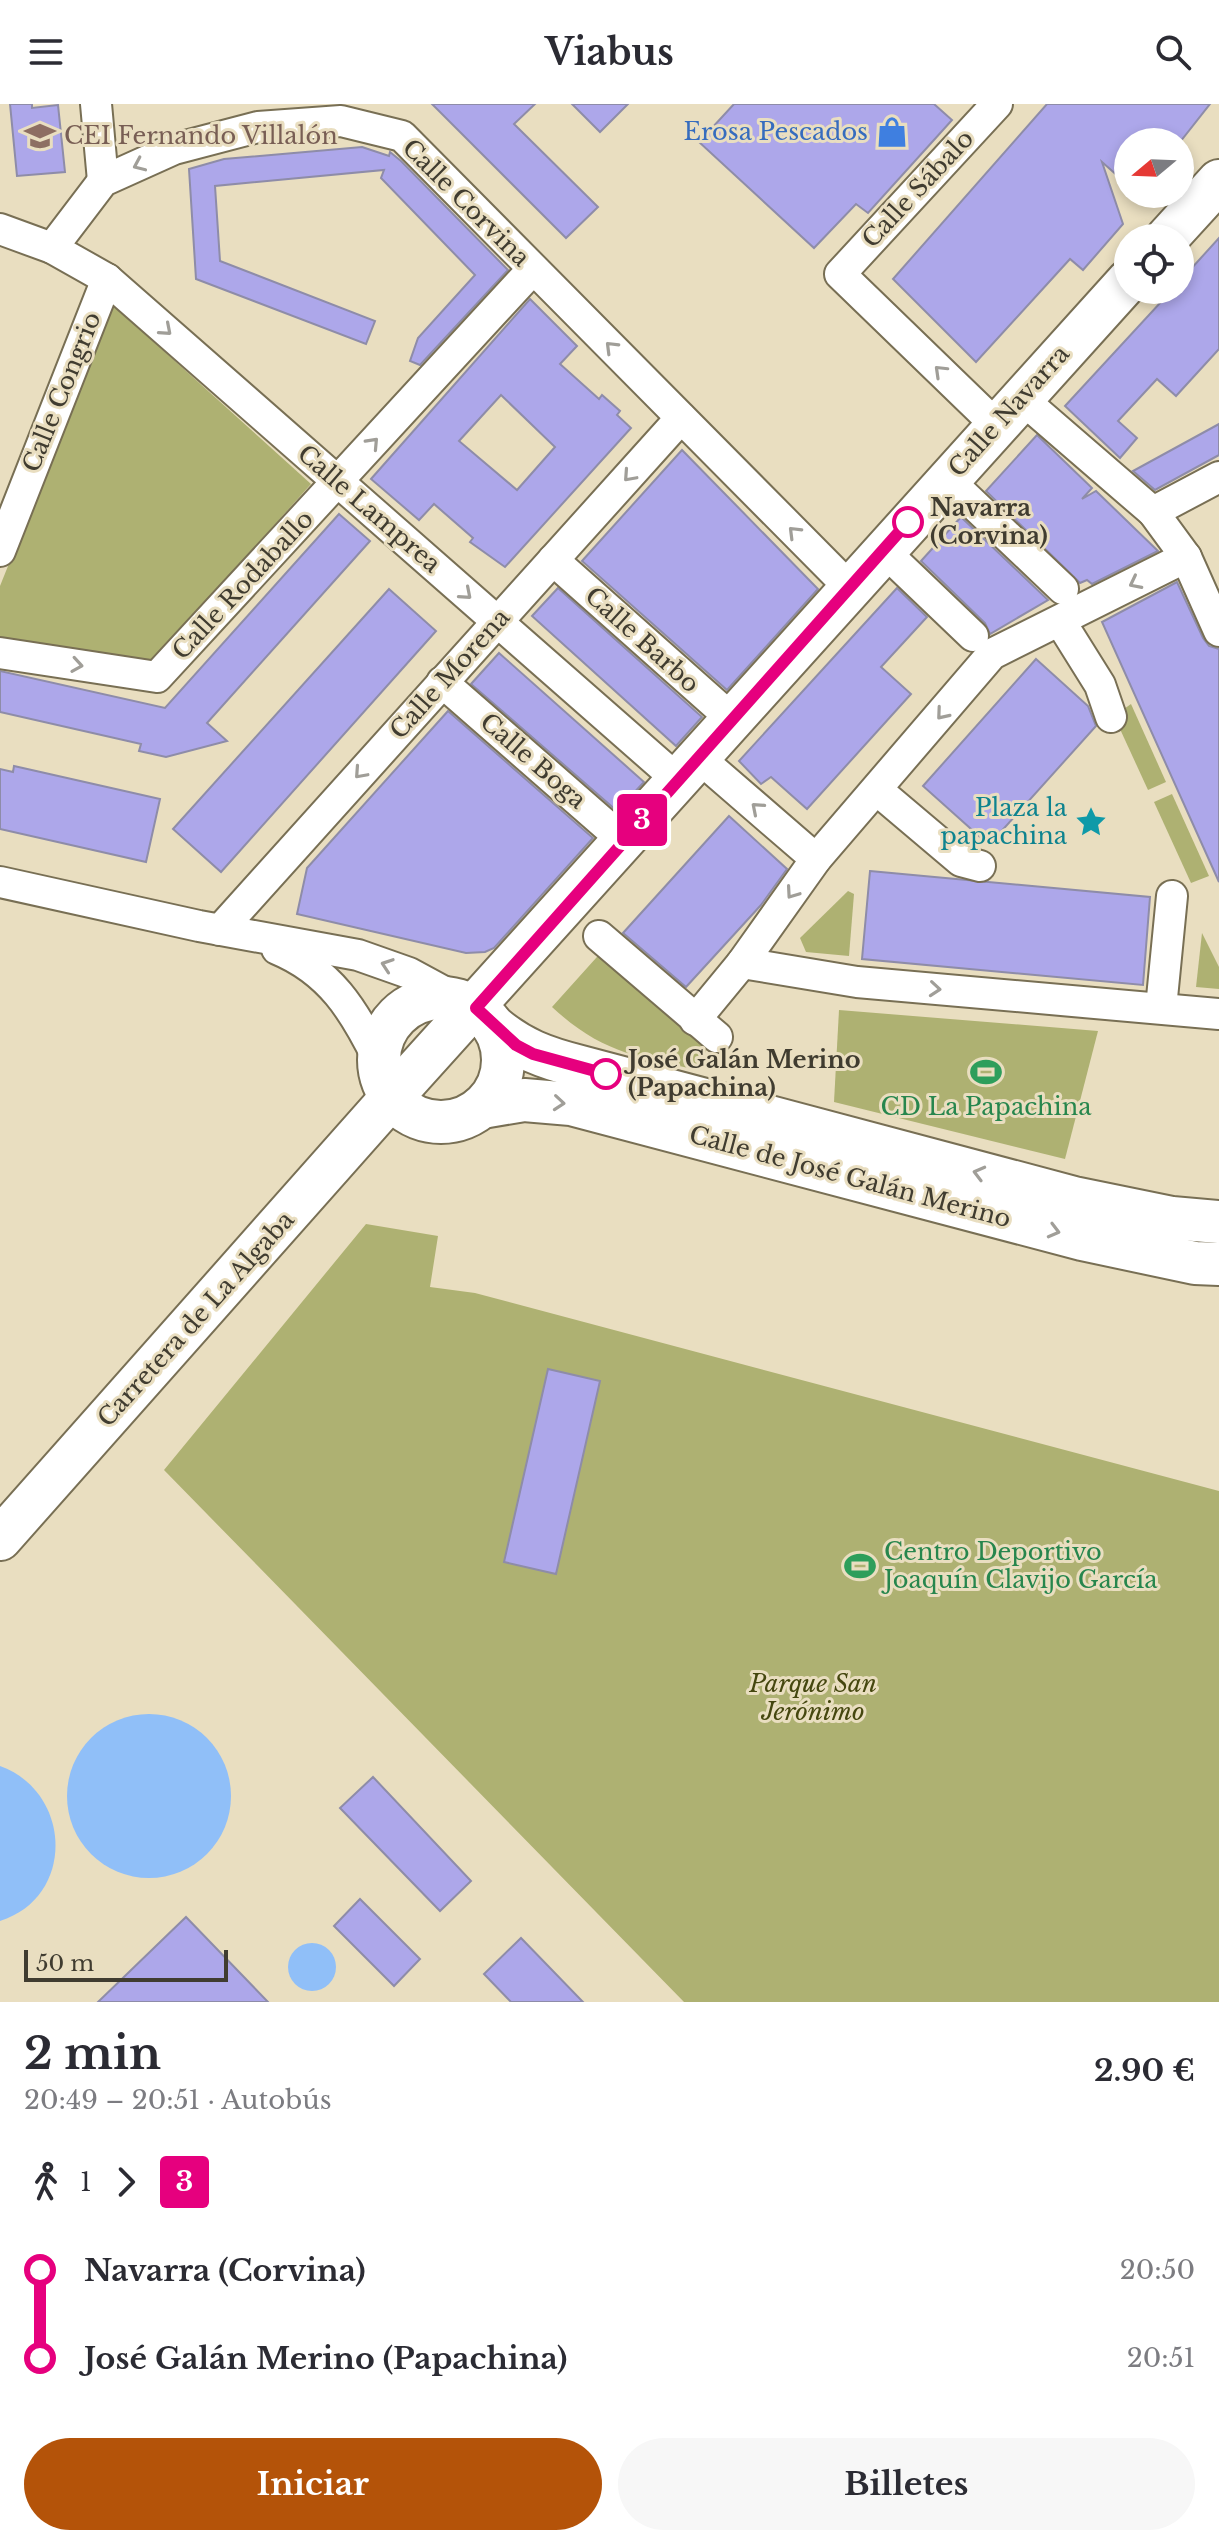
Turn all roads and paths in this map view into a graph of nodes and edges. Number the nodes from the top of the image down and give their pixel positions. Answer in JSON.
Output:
{"nodes":[{"id":1,"x":96,"y":104,"type":"edge"},
{"id":2,"x":997,"y":104,"type":"edge"},
{"id":3,"x":383,"y":118,"type":"edge"},
{"id":4,"x":103,"y":181,"type":"junction"},
{"id":5,"x":1219,"y":181,"type":"edge"},
{"id":6,"x":1180,"y":224,"type":"edge"},
{"id":7,"x":0,"y":229,"type":"edge"},
{"id":8,"x":52,"y":248,"type":"junction"},
{"id":9,"x":533,"y":269,"type":"junction"},
{"id":10,"x":107,"y":279,"type":"junction"},
{"id":11,"x":1114,"y":296,"type":"edge"},
{"id":12,"x":1009,"y":411,"type":"junction"},
{"id":13,"x":681,"y":418,"type":"junction"},
{"id":14,"x":1219,"y":477,"type":"edge"},
{"id":15,"x":947,"y":479,"type":"junction"},
{"id":16,"x":338,"y":481,"type":"junction"},
{"id":17,"x":1153,"y":512,"type":"junction"},
{"id":18,"x":883,"y":550,"type":"junction"},
{"id":19,"x":0,"y":551,"type":"edge"},
{"id":20,"x":1186,"y":557,"type":"junction"},
{"id":21,"x":553,"y":560,"type":"junction"},
{"id":22,"x":849,"y":587,"type":"junction"},
{"id":23,"x":1069,"y":604,"type":"junction"},
{"id":24,"x":497,"y":621,"type":"junction"},
{"id":25,"x":1219,"y":631,"type":"edge"},
{"id":26,"x":981,"y":644,"type":"junction"},
{"id":27,"x":0,"y":653,"type":"edge"},
{"id":28,"x":442,"y":682,"type":"junction"},
{"id":29,"x":1111,"y":717,"type":"dead end"},
{"id":30,"x":732,"y":719,"type":"junction"},
{"id":31,"x":688,"y":769,"type":"junction"},
{"id":32,"x":877,"y":790,"type":"junction"},
{"id":33,"x":624,"y":841,"type":"junction"},
{"id":34,"x":816,"y":859,"type":"junction"},
{"id":35,"x":970,"y":863,"type":"dead end"},
{"id":36,"x":0,"y":882,"type":"edge"},
{"id":37,"x":1172,"y":896,"type":"dead end"},
{"id":38,"x":229,"y":932,"type":"junction"},
{"id":39,"x":599,"y":936,"type":"dead end"},
{"id":40,"x":742,"y":963,"type":"junction"},
{"id":41,"x":1161,"y":1008,"type":"junction"},
{"id":42,"x":475,"y":1011,"type":"junction"},
{"id":43,"x":1219,"y":1014,"type":"edge"},
{"id":44,"x":385,"y":1079,"type":"junction"},
{"id":45,"x":482,"y":1107,"type":"junction"},
{"id":46,"x":433,"y":1122,"type":"junction"},
{"id":47,"x":334,"y":1163,"type":"junction"},
{"id":48,"x":1219,"y":1222,"type":"edge"},
{"id":49,"x":1219,"y":1264,"type":"edge"},
{"id":50,"x":0,"y":1539,"type":"edge"}],
"edges":[{"from":1,"to":4,"type":"street"},
{"from":12,"to":2,"type":"street","name":"Calle Sábalo","one_way":true},
{"from":3,"to":4,"type":"street","name":"Calle Corvina","one_way":true},
{"from":3,"to":9,"type":"street","name":"Calle Corvina"},
{"from":4,"to":8,"type":"street","name":"Calle Corvina"},
{"from":5,"to":6,"type":"main road"},
{"from":7,"to":8,"type":"street"},
{"from":8,"to":10,"type":"street","name":"Calle Lamprea"},
{"from":13,"to":9,"type":"street","name":"Calle Corvina","one_way":true},
{"from":16,"to":9,"type":"street","name":"Calle Rodaballo","one_way":true},
{"from":10,"to":16,"type":"street","name":"Calle Lamprea","one_way":true},
{"from":10,"to":19,"type":"street","name":"Calle Congrio"},
{"from":11,"to":12,"type":"main road","name":"Calle Navarra"},
{"from":12,"to":15,"type":"main road","name":"Calle Navarra"},
{"from":12,"to":17,"type":"street"},
{"from":13,"to":21,"type":"street","name":"Calle Morena","one_way":true},
{"from":22,"to":13,"type":"street","name":"Calle Corvina","one_way":true},
{"from":14,"to":17,"type":"street"},
{"from":15,"to":18,"type":"main road","name":"Calle Navarra"},
{"from":15,"to":23,"type":"street"},
{"from":16,"to":24,"type":"street","name":"Calle Lamprea","one_way":true},
{"from":27,"to":16,"type":"street","name":"Calle Rodaballo","one_way":true},
{"from":17,"to":20,"type":"street"},
{"from":18,"to":22,"type":"main road","name":"Calle Navarra"},
{"from":18,"to":26,"type":"street"},
{"from":20,"to":23,"type":"street","one_way":true},
{"from":20,"to":25,"type":"street"},
{"from":21,"to":24,"type":"street","name":"Calle Morena"},
{"from":21,"to":30,"type":"street","name":"Calle Barbo"},
{"from":22,"to":30,"type":"main road","name":"Calle Navarra"},
{"from":23,"to":26,"type":"street"},
{"from":23,"to":29,"type":"street"},
{"from":24,"to":28,"type":"street","name":"Calle Morena"},
{"from":24,"to":31,"type":"street","name":"Calle Lamprea"},
{"from":26,"to":32,"type":"street","one_way":true},
{"from":28,"to":33,"type":"street","name":"Calle Boga"},
{"from":28,"to":38,"type":"street","name":"Calle Morena","one_way":true},
{"from":30,"to":31,"type":"main road","name":"Calle Navarra"},
{"from":31,"to":33,"type":"main road","name":"Calle Navarra"},
{"from":34,"to":31,"type":"street","name":"Calle Lamprea","one_way":true},
{"from":32,"to":34,"type":"street"},
{"from":32,"to":35,"type":"street"},
{"from":33,"to":42,"type":"main road","name":"Calle Navarra"},
{"from":34,"to":40,"type":"street","one_way":true},
{"from":36,"to":38,"type":"street"},
{"from":37,"to":41,"type":"street"},
{"from":42,"to":38,"type":"street","one_way":true},
{"from":38,"to":44,"type":"street"},
{"from":39,"to":40,"type":"street"},
{"from":40,"to":41,"type":"street","one_way":true},
{"from":41,"to":43,"type":"street"},
{"from":42,"to":44,"type":"main road","name":"Calle Navarra"},
{"from":42,"to":45,"type":"main road"},
{"from":48,"to":42,"type":"main road","name":"Calle de José Galán Merino","one_way":true},
{"from":44,"to":46,"type":"main road"},
{"from":44,"to":47,"type":"main road","name":"Carretera de La Algaba"},
{"from":45,"to":46,"type":"main road","name":"Calle de José Galán Merino"},
{"from":45,"to":49,"type":"main road","name":"Calle de José Galán Merino","one_way":true},
{"from":46,"to":47,"type":"main road","name":"Calle de José Galán Merino"},
{"from":47,"to":50,"type":"main road","name":"Carretera de La Algaba"}]}
